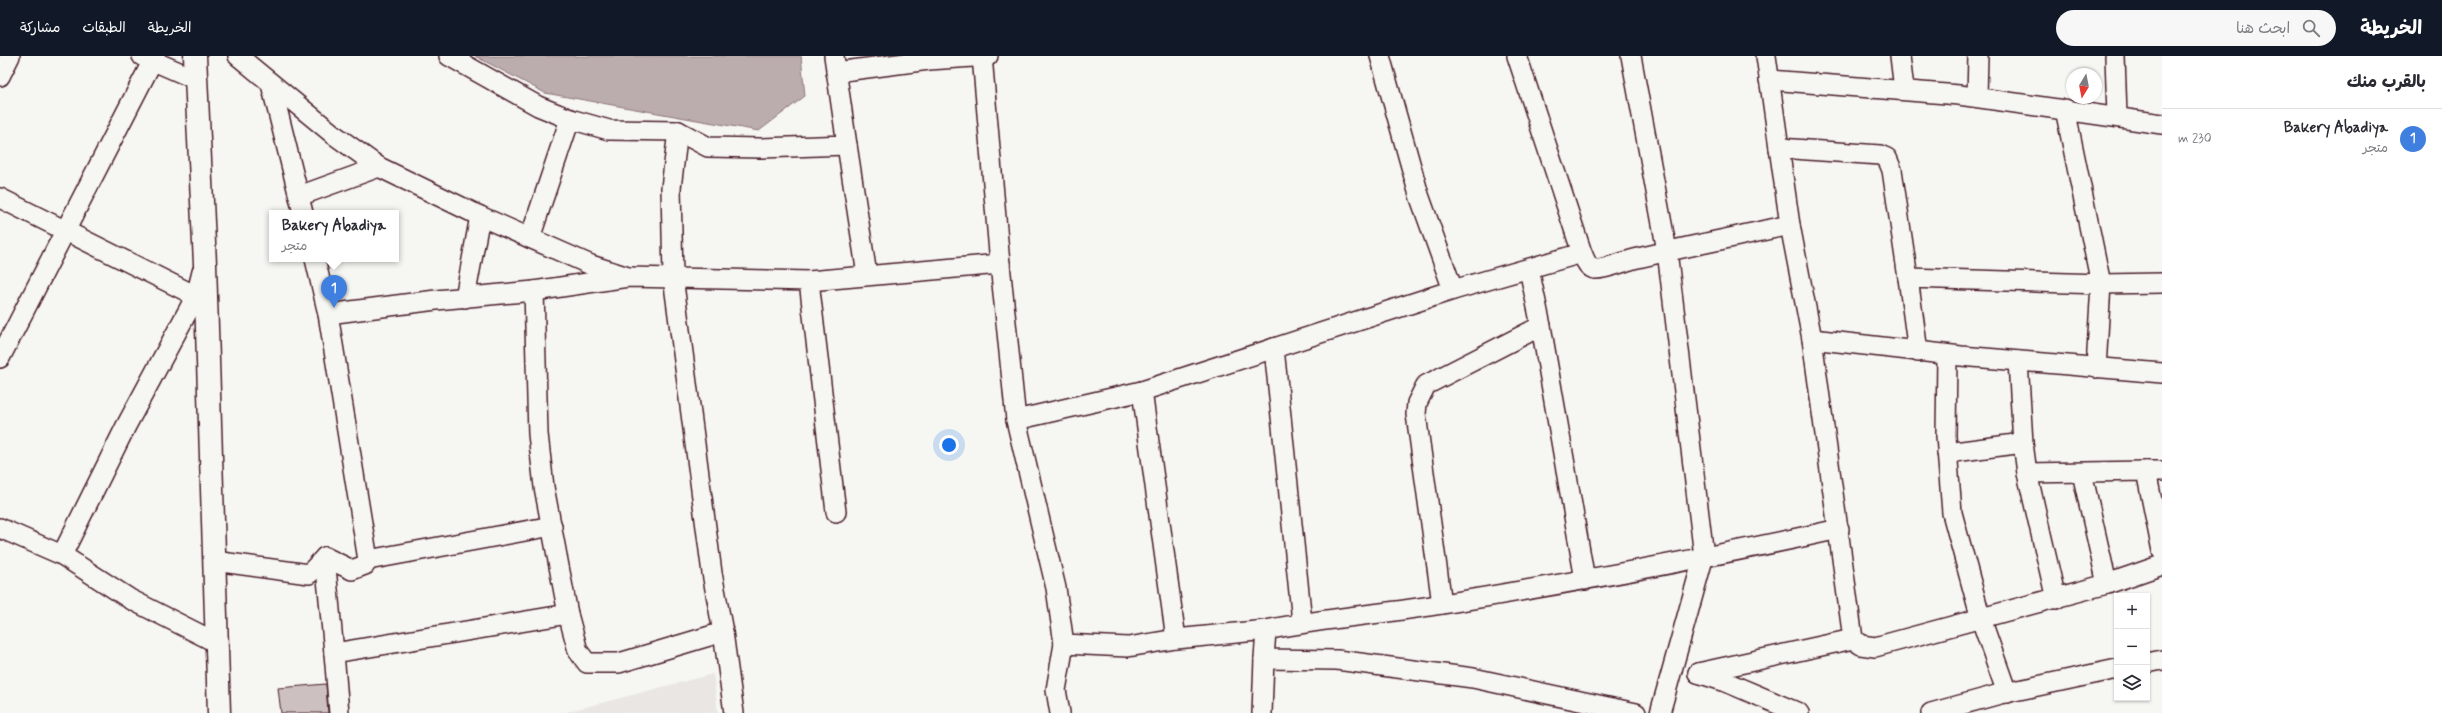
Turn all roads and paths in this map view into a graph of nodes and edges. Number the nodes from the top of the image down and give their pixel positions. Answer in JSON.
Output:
{"nodes":[{"id":1,"x":10,"y":56,"type":"edge"},
{"id":2,"x":195,"y":56,"type":"edge"},
{"id":3,"x":238,"y":56,"type":"edge"},
{"id":4,"x":449,"y":56,"type":"edge"},
{"id":5,"x":984,"y":56,"type":"edge"},
{"id":6,"x":1380,"y":56,"type":"edge"},
{"id":7,"x":1517,"y":56,"type":"edge"},
{"id":8,"x":1631,"y":56,"type":"edge"},
{"id":9,"x":1766,"y":56,"type":"edge"},
{"id":10,"x":1900,"y":56,"type":"edge"},
{"id":11,"x":1978,"y":56,"type":"edge"},
{"id":12,"x":2115,"y":56,"type":"edge"},
{"id":13,"x":149,"y":58,"type":"edge"},
{"id":14,"x":835,"y":64,"type":"edge"},
{"id":15,"x":0,"y":76,"type":"edge"},
{"id":16,"x":195,"y":79,"type":"junction"},
{"id":17,"x":1769,"y":80,"type":"junction"},
{"id":18,"x":271,"y":84,"type":"junction"},
{"id":19,"x":1904,"y":90,"type":"junction"},
{"id":20,"x":1977,"y":97,"type":"junction"},
{"id":21,"x":2065,"y":108,"type":"junction"},
{"id":22,"x":2117,"y":116,"type":"junction"},
{"id":23,"x":570,"y":119,"type":"junction"},
{"id":24,"x":2162,"y":124,"type":"edge"},
{"id":25,"x":678,"y":131,"type":"junction"},
{"id":26,"x":847,"y":146,"type":"junction"},
{"id":27,"x":1779,"y":148,"type":"junction"},
{"id":28,"x":379,"y":167,"type":"junction"},
{"id":29,"x":0,"y":198,"type":"edge"},
{"id":30,"x":301,"y":204,"type":"edge"},
{"id":31,"x":480,"y":216,"type":"junction"},
{"id":32,"x":1790,"y":225,"type":"junction"},
{"id":33,"x":65,"y":229,"type":"junction"},
{"id":34,"x":530,"y":238,"type":"junction"},
{"id":35,"x":1667,"y":251,"type":"junction"},
{"id":36,"x":1582,"y":253,"type":"junction"},
{"id":37,"x":316,"y":262,"type":"edge"},
{"id":38,"x":205,"y":264,"type":"junction"},
{"id":39,"x":1000,"y":264,"type":"junction"},
{"id":40,"x":1529,"y":269,"type":"junction"},
{"id":41,"x":867,"y":275,"type":"junction"},
{"id":42,"x":628,"y":277,"type":"junction"},
{"id":43,"x":673,"y":277,"type":"junction"},
{"id":44,"x":1908,"y":278,"type":"junction"},
{"id":45,"x":809,"y":281,"type":"junction"},
{"id":46,"x":2162,"y":283,"type":"edge"},
{"id":47,"x":2101,"y":284,"type":"junction"},
{"id":48,"x":1453,"y":290,"type":"junction"},
{"id":49,"x":534,"y":291,"type":"junction"},
{"id":50,"x":196,"y":296,"type":"junction"},
{"id":51,"x":465,"y":298,"type":"junction"},
{"id":52,"x":328,"y":314,"type":"junction"},
{"id":53,"x":1541,"y":326,"type":"junction"},
{"id":54,"x":1812,"y":339,"type":"junction"},
{"id":55,"x":1274,"y":348,"type":"junction"},
{"id":56,"x":1918,"y":352,"type":"junction"},
{"id":57,"x":1947,"y":355,"type":"junction"},
{"id":58,"x":0,"y":358,"type":"edge"},
{"id":59,"x":2018,"y":361,"type":"junction"},
{"id":60,"x":2096,"y":368,"type":"junction"},
{"id":61,"x":2162,"y":373,"type":"edge"},
{"id":62,"x":1142,"y":391,"type":"junction"},
{"id":63,"x":1016,"y":420,"type":"junction"},
{"id":64,"x":2022,"y":443,"type":"junction"},
{"id":65,"x":1947,"y":453,"type":"junction"},
{"id":66,"x":2154,"y":471,"type":"edge"},
{"id":67,"x":2027,"y":473,"type":"junction"},
{"id":68,"x":2082,"y":473,"type":"junction"},
{"id":69,"x":836,"y":512,"type":"dead end"},
{"id":70,"x":552,"y":526,"type":"junction"},
{"id":71,"x":0,"y":528,"type":"edge"},
{"id":72,"x":1839,"y":529,"type":"junction"},
{"id":73,"x":2162,"y":551,"type":"edge"},
{"id":74,"x":62,"y":555,"type":"junction"},
{"id":75,"x":325,"y":557,"type":"junction"},
{"id":76,"x":1703,"y":559,"type":"junction"},
{"id":77,"x":368,"y":560,"type":"junction"},
{"id":78,"x":214,"y":561,"type":"junction"},
{"id":79,"x":2162,"y":565,"type":"edge"},
{"id":80,"x":1585,"y":580,"type":"junction"},
{"id":81,"x":2107,"y":584,"type":"junction"},
{"id":82,"x":2056,"y":599,"type":"junction"},
{"id":83,"x":1442,"y":604,"type":"junction"},
{"id":84,"x":568,"y":614,"type":"junction"},
{"id":85,"x":1981,"y":619,"type":"junction"},
{"id":86,"x":1302,"y":622,"type":"junction"},
{"id":87,"x":1266,"y":630,"type":"junction"},
{"id":88,"x":723,"y":632,"type":"junction"},
{"id":89,"x":1176,"y":639,"type":"junction"},
{"id":90,"x":1853,"y":640,"type":"junction"},
{"id":91,"x":217,"y":643,"type":"junction"},
{"id":92,"x":1064,"y":644,"type":"junction"},
{"id":93,"x":334,"y":653,"type":"junction"},
{"id":94,"x":1264,"y":659,"type":"junction"},
{"id":95,"x":2162,"y":660,"type":"edge"},
{"id":96,"x":2150,"y":662,"type":"edge"},
{"id":97,"x":1673,"y":667,"type":"junction"},
{"id":98,"x":2114,"y":670,"type":"edge"},
{"id":99,"x":1698,"y":673,"type":"junction"},
{"id":100,"x":2008,"y":693,"type":"junction"},
{"id":101,"x":219,"y":713,"type":"edge"},
{"id":102,"x":339,"y":713,"type":"edge"},
{"id":103,"x":734,"y":713,"type":"edge"},
{"id":104,"x":1060,"y":713,"type":"edge"},
{"id":105,"x":1262,"y":713,"type":"edge"},
{"id":106,"x":1636,"y":713,"type":"edge"},
{"id":107,"x":1660,"y":713,"type":"edge"},
{"id":108,"x":1799,"y":713,"type":"edge"},
{"id":109,"x":1931,"y":713,"type":"edge"}],
"edges":[{"from":1,"to":15,"type":"street"},
{"from":2,"to":16,"type":"street"},
{"from":3,"to":18,"type":"street"},
{"from":4,"to":23,"type":"street"},
{"from":5,"to":14,"type":"street"},
{"from":5,"to":39,"type":"street"},
{"from":6,"to":48,"type":"street"},
{"from":7,"to":36,"type":"street"},
{"from":8,"to":35,"type":"street"},
{"from":9,"to":17,"type":"street"},
{"from":10,"to":19,"type":"street"},
{"from":11,"to":20,"type":"street"},
{"from":12,"to":22,"type":"street"},
{"from":13,"to":16,"type":"street"},
{"from":13,"to":33,"type":"street"},
{"from":14,"to":26,"type":"street"},
{"from":16,"to":38,"type":"street"},
{"from":17,"to":19,"type":"street"},
{"from":17,"to":27,"type":"street"},
{"from":18,"to":28,"type":"street"},
{"from":18,"to":30,"type":"street"},
{"from":19,"to":20,"type":"street"},
{"from":20,"to":21,"type":"street"},
{"from":21,"to":22,"type":"street"},
{"from":21,"to":47,"type":"street"},
{"from":22,"to":24,"type":"street"},
{"from":23,"to":25,"type":"street"},
{"from":23,"to":34,"type":"street"},
{"from":25,"to":26,"type":"street"},
{"from":25,"to":43,"type":"street"},
{"from":26,"to":41,"type":"street"},
{"from":27,"to":32,"type":"street"},
{"from":27,"to":44,"type":"street"},
{"from":28,"to":30,"type":"street"},
{"from":28,"to":31,"type":"street"},
{"from":29,"to":33,"type":"street"},
{"from":31,"to":34,"type":"street"},
{"from":31,"to":51,"type":"street"},
{"from":32,"to":35,"type":"street"},
{"from":32,"to":54,"type":"street"},
{"from":33,"to":50,"type":"street"},
{"from":33,"to":58,"type":"street"},
{"from":34,"to":42,"type":"street"},
{"from":35,"to":36,"type":"street"},
{"from":35,"to":76,"type":"street"},
{"from":36,"to":40,"type":"street"},
{"from":37,"to":52,"type":"street"},
{"from":38,"to":50,"type":"street"},
{"from":38,"to":78,"type":"street"},
{"from":39,"to":41,"type":"street"},
{"from":39,"to":63,"type":"street"},
{"from":40,"to":48,"type":"street"},
{"from":40,"to":53,"type":"street"},
{"from":41,"to":45,"type":"street"},
{"from":42,"to":43,"type":"street"},
{"from":42,"to":49,"type":"street"},
{"from":43,"to":45,"type":"street"},
{"from":43,"to":88,"type":"street"},
{"from":44,"to":47,"type":"street"},
{"from":44,"to":56,"type":"street"},
{"from":45,"to":69,"type":"street"},
{"from":46,"to":47,"type":"street"},
{"from":47,"to":60,"type":"street"},
{"from":48,"to":55,"type":"street"},
{"from":49,"to":51,"type":"street"},
{"from":49,"to":70,"type":"street"},
{"from":50,"to":74,"type":"street"},
{"from":51,"to":52,"type":"street"},
{"from":52,"to":77,"type":"street"},
{"from":53,"to":80,"type":"street"},
{"from":53,"to":83,"type":"street"},
{"from":54,"to":56,"type":"street"},
{"from":54,"to":72,"type":"street"},
{"from":55,"to":62,"type":"street"},
{"from":55,"to":86,"type":"street"},
{"from":56,"to":57,"type":"street"},
{"from":57,"to":59,"type":"street"},
{"from":57,"to":65,"type":"street"},
{"from":59,"to":60,"type":"street"},
{"from":59,"to":64,"type":"street"},
{"from":60,"to":61,"type":"street"},
{"from":62,"to":63,"type":"street"},
{"from":62,"to":89,"type":"street"},
{"from":63,"to":92,"type":"street"},
{"from":64,"to":65,"type":"street"},
{"from":64,"to":67,"type":"street"},
{"from":65,"to":85,"type":"street"},
{"from":66,"to":68,"type":"street"},
{"from":66,"to":73,"type":"street"},
{"from":67,"to":68,"type":"street"},
{"from":67,"to":82,"type":"street"},
{"from":68,"to":81,"type":"street"},
{"from":70,"to":77,"type":"street"},
{"from":70,"to":84,"type":"street"},
{"from":71,"to":74,"type":"street"},
{"from":72,"to":76,"type":"street"},
{"from":72,"to":90,"type":"street"},
{"from":74,"to":91,"type":"street"},
{"from":75,"to":77,"type":"street"},
{"from":75,"to":78,"type":"street"},
{"from":75,"to":93,"type":"street"},
{"from":76,"to":80,"type":"street"},
{"from":76,"to":97,"type":"street"},
{"from":78,"to":91,"type":"street"},
{"from":79,"to":81,"type":"street"},
{"from":80,"to":83,"type":"street"},
{"from":81,"to":82,"type":"street"},
{"from":82,"to":85,"type":"street"},
{"from":83,"to":86,"type":"street"},
{"from":84,"to":88,"type":"street"},
{"from":84,"to":93,"type":"street"},
{"from":85,"to":90,"type":"street"},
{"from":85,"to":100,"type":"street"},
{"from":86,"to":87,"type":"street"},
{"from":87,"to":89,"type":"street"},
{"from":87,"to":94,"type":"street"},
{"from":88,"to":103,"type":"street"},
{"from":89,"to":92,"type":"street"},
{"from":90,"to":99,"type":"street"},
{"from":91,"to":101,"type":"street"},
{"from":92,"to":104,"type":"street"},
{"from":93,"to":102,"type":"street"},
{"from":94,"to":105,"type":"street"},
{"from":94,"to":106,"type":"street"},
{"from":95,"to":96,"type":"street"},
{"from":97,"to":99,"type":"street"},
{"from":97,"to":107,"type":"street"},
{"from":98,"to":100,"type":"street"},
{"from":99,"to":108,"type":"street"},
{"from":100,"to":109,"type":"street"}]}
